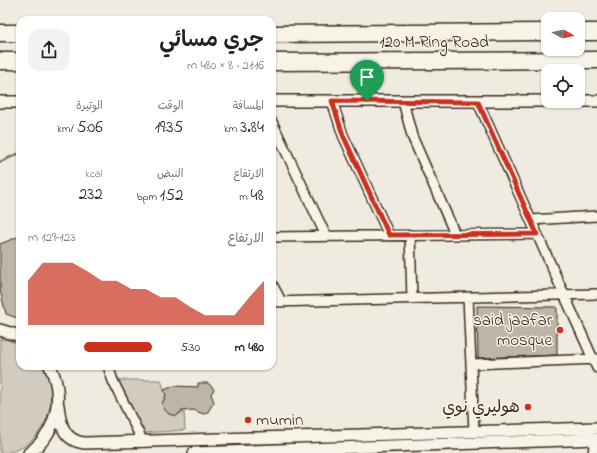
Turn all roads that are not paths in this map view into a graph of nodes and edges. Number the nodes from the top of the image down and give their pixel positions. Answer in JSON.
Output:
{"nodes":[{"id":1,"x":541,"y":32,"type":"edge"},
{"id":2,"x":585,"y":32,"type":"edge"},
{"id":3,"x":597,"y":32,"type":"edge"},
{"id":4,"x":0,"y":33,"type":"edge"},
{"id":5,"x":16,"y":33,"type":"edge"},
{"id":6,"x":276,"y":34,"type":"edge"},
{"id":7,"x":597,"y":60,"type":"edge"},
{"id":8,"x":0,"y":61,"type":"edge"},
{"id":9,"x":16,"y":61,"type":"edge"},
{"id":10,"x":276,"y":62,"type":"edge"},
{"id":11,"x":276,"y":101,"type":"edge"},
{"id":12,"x":332,"y":101,"type":"junction"},
{"id":13,"x":402,"y":101,"type":"junction"},
{"id":14,"x":597,"y":101,"type":"edge"},
{"id":15,"x":0,"y":102,"type":"edge"},
{"id":16,"x":16,"y":102,"type":"edge"},
{"id":17,"x":478,"y":102,"type":"junction"},
{"id":18,"x":276,"y":130,"type":"edge"},
{"id":19,"x":597,"y":216,"type":"edge"},
{"id":20,"x":531,"y":220,"type":"junction"},
{"id":21,"x":410,"y":234,"type":"junction"},
{"id":22,"x":454,"y":234,"type":"junction"},
{"id":23,"x":537,"y":234,"type":"junction"},
{"id":24,"x":389,"y":235,"type":"junction"},
{"id":25,"x":326,"y":236,"type":"junction"},
{"id":26,"x":276,"y":237,"type":"edge"},
{"id":27,"x":597,"y":294,"type":"edge"},
{"id":28,"x":564,"y":296,"type":"junction"},
{"id":29,"x":468,"y":297,"type":"junction"},
{"id":30,"x":412,"y":298,"type":"junction"},
{"id":31,"x":277,"y":301,"type":"edge"},
{"id":32,"x":0,"y":325,"type":"edge"},
{"id":33,"x":0,"y":330,"type":"edge"},
{"id":34,"x":16,"y":335,"type":"edge"},
{"id":35,"x":595,"y":359,"type":"edge"},
{"id":36,"x":472,"y":364,"type":"junction"},
{"id":37,"x":597,"y":368,"type":"edge"},
{"id":38,"x":52,"y":370,"type":"edge"},
{"id":39,"x":109,"y":370,"type":"edge"},
{"id":40,"x":58,"y":405,"type":"junction"},
{"id":41,"x":597,"y":428,"type":"edge"},
{"id":42,"x":474,"y":432,"type":"junction"},
{"id":43,"x":342,"y":436,"type":"junction"},
{"id":44,"x":596,"y":439,"type":"edge"},
{"id":45,"x":143,"y":442,"type":"junction"},
{"id":46,"x":78,"y":448,"type":"edge"},
{"id":47,"x":343,"y":449,"type":"junction"},
{"id":48,"x":378,"y":450,"type":"edge"},
{"id":49,"x":216,"y":452,"type":"edge"},
{"id":50,"x":252,"y":452,"type":"edge"},
{"id":51,"x":29,"y":453,"type":"edge"},
{"id":52,"x":194,"y":453,"type":"edge"},
{"id":53,"x":593,"y":453,"type":"edge"}],
"edges":[{"from":1,"to":6,"type":"highway","name":"120 M Ring Road"},
{"from":2,"to":3,"type":"highway"},
{"from":4,"to":5,"type":"highway"},
{"from":7,"to":10,"type":"highway","name":"120 M Ring Road"},
{"from":8,"to":9,"type":"highway"},
{"from":11,"to":12,"type":"street"},
{"from":12,"to":13,"type":"street"},
{"from":12,"to":24,"type":"street"},
{"from":13,"to":17,"type":"street"},
{"from":13,"to":22,"type":"street"},
{"from":14,"to":17,"type":"street"},
{"from":15,"to":16,"type":"street"},
{"from":17,"to":20,"type":"street"},
{"from":18,"to":25,"type":"street"},
{"from":19,"to":20,"type":"street"},
{"from":20,"to":23,"type":"street"},
{"from":21,"to":22,"type":"street"},
{"from":21,"to":24,"type":"street"},
{"from":21,"to":30,"type":"street"},
{"from":22,"to":23,"type":"street"},
{"from":23,"to":28,"type":"street"},
{"from":24,"to":25,"type":"street"},
{"from":25,"to":26,"type":"street"},
{"from":27,"to":28,"type":"street"},
{"from":28,"to":29,"type":"street"},
{"from":28,"to":35,"type":"street"},
{"from":29,"to":30,"type":"street"},
{"from":29,"to":36,"type":"street"},
{"from":30,"to":31,"type":"street"},
{"from":32,"to":33,"type":"street"},
{"from":33,"to":34,"type":"street"},
{"from":35,"to":36,"type":"street"},
{"from":35,"to":37,"type":"street"},
{"from":36,"to":42,"type":"street"},
{"from":38,"to":40,"type":"street"},
{"from":39,"to":45,"type":"street"},
{"from":40,"to":46,"type":"street"},
{"from":40,"to":51,"type":"street"},
{"from":41,"to":42,"type":"street"},
{"from":42,"to":43,"type":"street"},
{"from":43,"to":45,"type":"street"},
{"from":43,"to":47,"type":"street"},
{"from":44,"to":48,"type":"street"},
{"from":44,"to":53,"type":"street"},
{"from":45,"to":46,"type":"street"},
{"from":47,"to":48,"type":"street"},
{"from":47,"to":50,"type":"street"},
{"from":49,"to":50,"type":"street"},
{"from":49,"to":52,"type":"street"}]}
